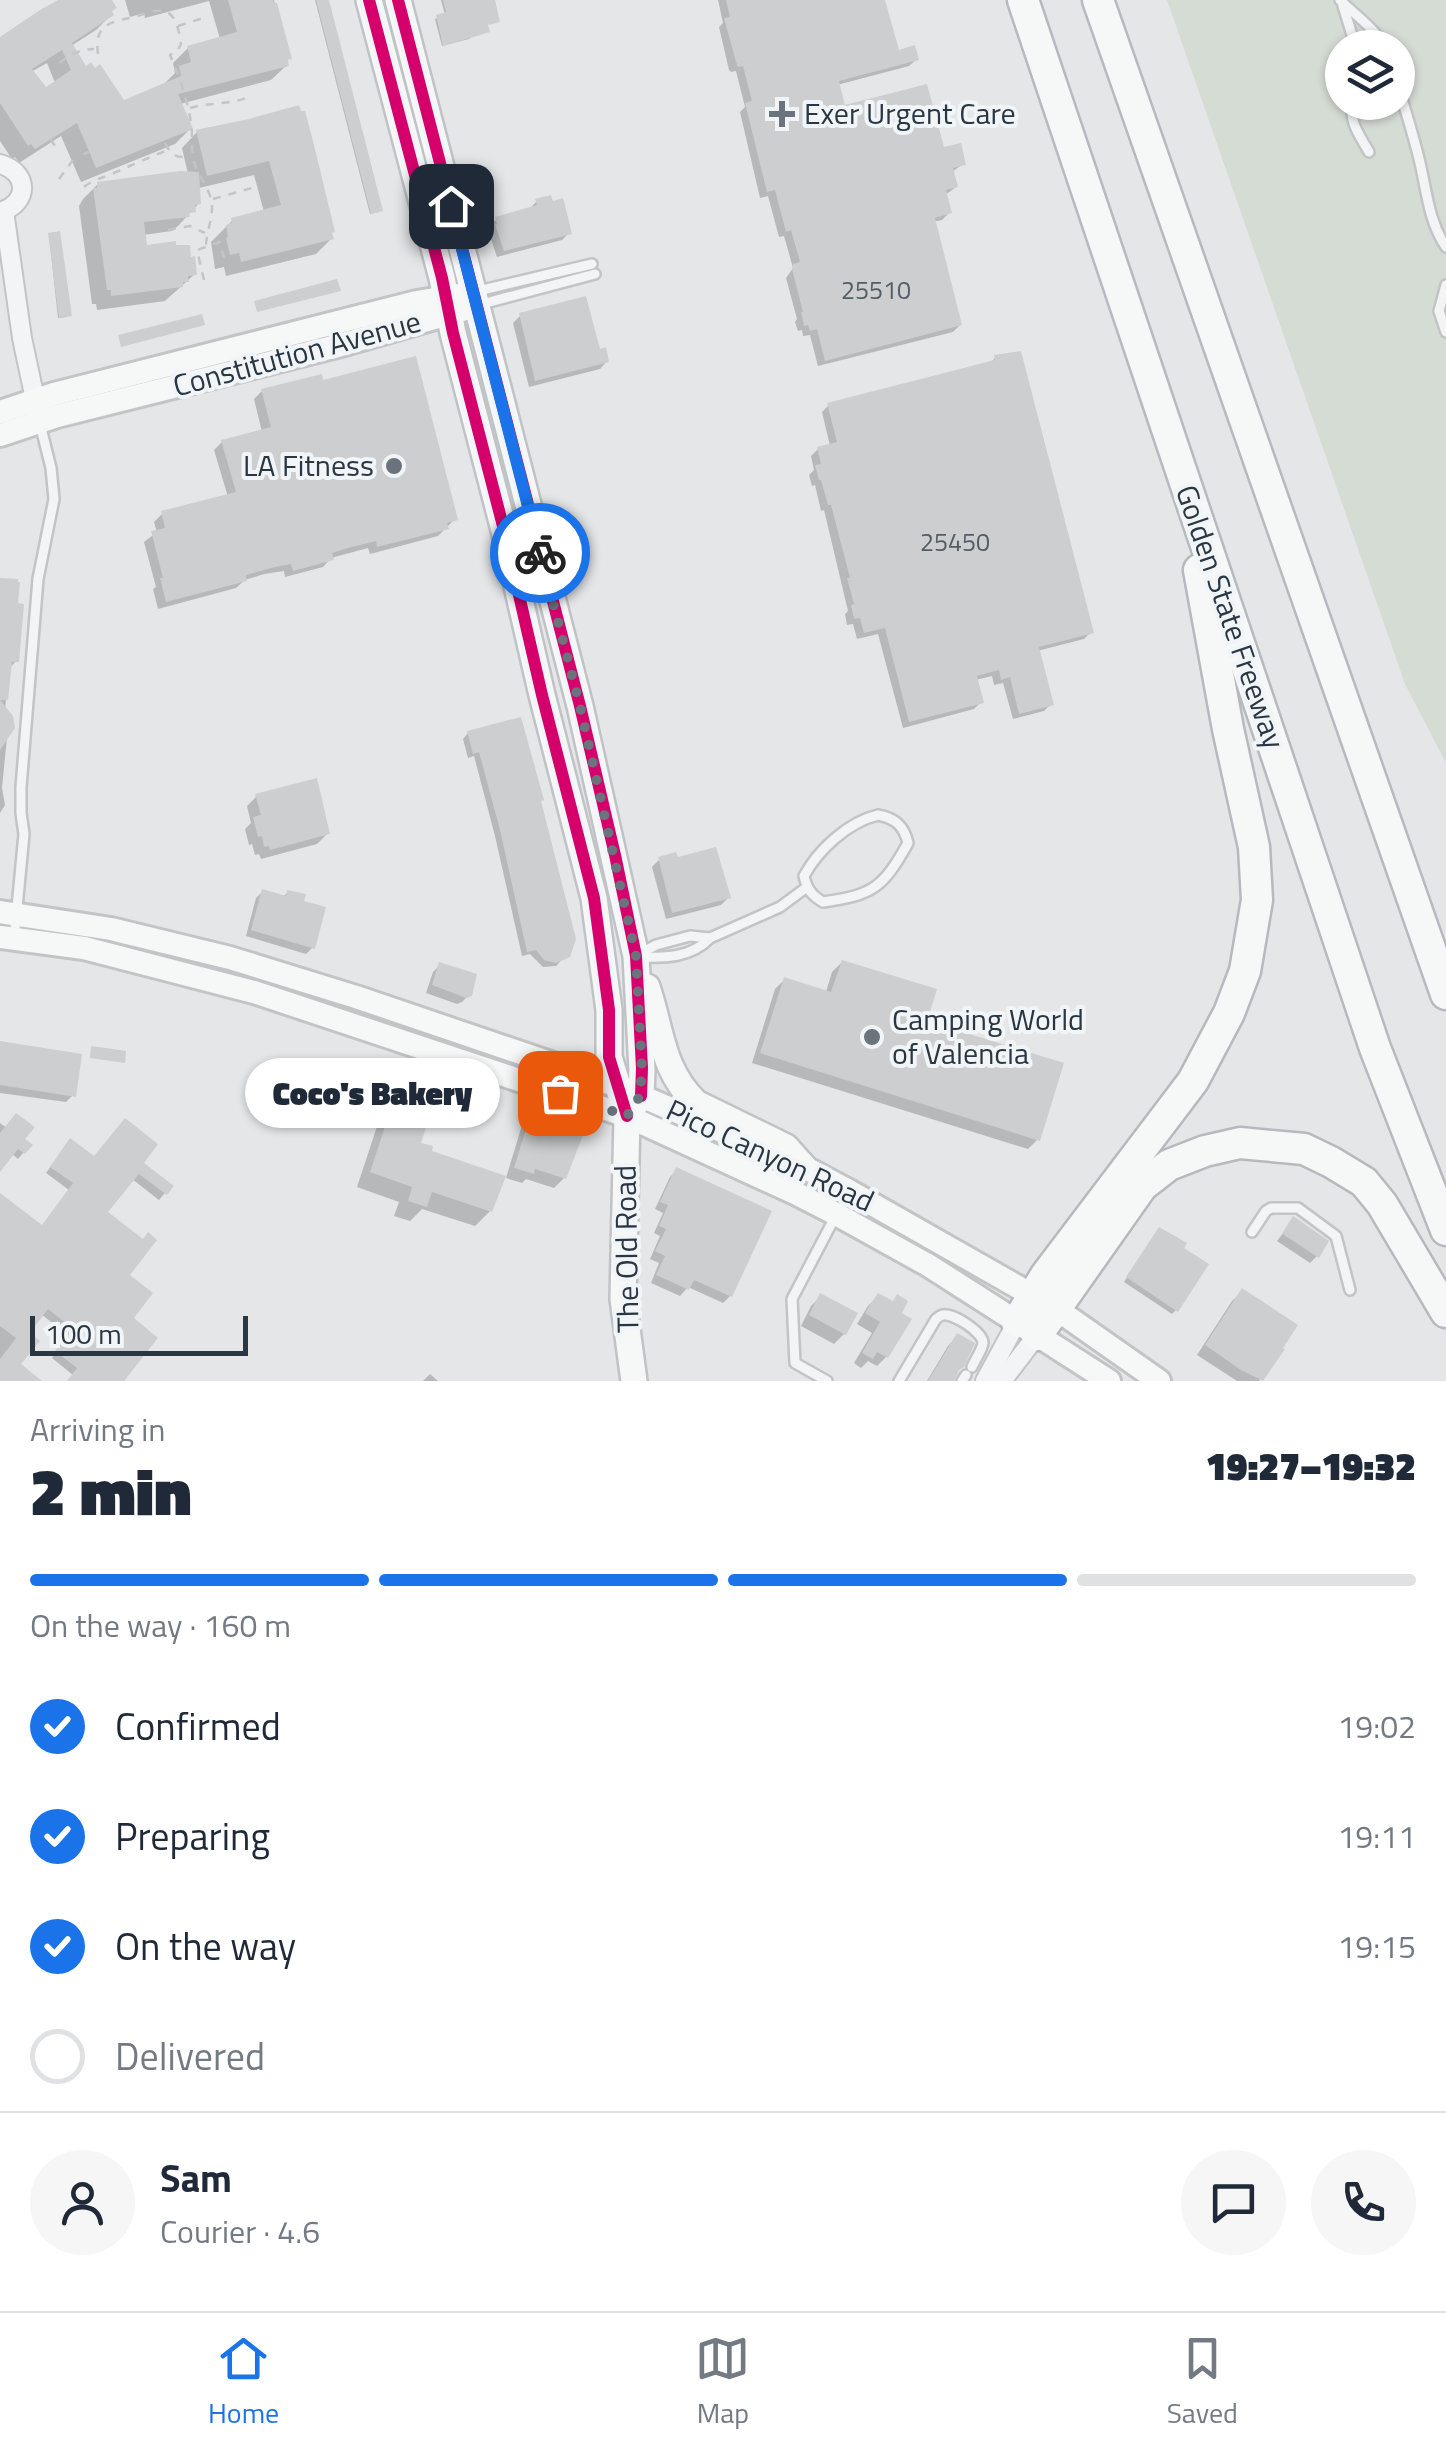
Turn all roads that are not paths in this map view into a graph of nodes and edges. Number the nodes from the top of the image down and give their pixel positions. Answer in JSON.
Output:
{"nodes":[{"id":1,"x":369,"y":0,"type":"edge"},
{"id":2,"x":398,"y":0,"type":"edge"},
{"id":3,"x":1024,"y":0,"type":"edge"},
{"id":4,"x":1098,"y":0,"type":"edge"},
{"id":5,"x":1340,"y":2,"type":"edge"},
{"id":6,"x":1352,"y":30,"type":"edge"},
{"id":7,"x":1372,"y":30,"type":"edge"},
{"id":8,"x":1352,"y":120,"type":"edge"},
{"id":9,"x":1408,"y":120,"type":"edge"},
{"id":10,"x":1369,"y":152,"type":"dead end"},
{"id":11,"x":0,"y":164,"type":"edge"},
{"id":12,"x":2,"y":211,"type":"edge"},
{"id":13,"x":1446,"y":248,"type":"edge"},
{"id":14,"x":594,"y":269,"type":"dead end"},
{"id":15,"x":1446,"y":285,"type":"edge"},
{"id":16,"x":474,"y":299,"type":"junction"},
{"id":17,"x":447,"y":305,"type":"junction"},
{"id":18,"x":1446,"y":332,"type":"edge"},
{"id":19,"x":37,"y":410,"type":"junction"},
{"id":20,"x":0,"y":412,"type":"edge"},
{"id":21,"x":0,"y":435,"type":"edge"},
{"id":22,"x":1179,"y":463,"type":"junction"},
{"id":23,"x":806,"y":887,"type":"junction"},
{"id":24,"x":9,"y":913,"type":"edge"},
{"id":25,"x":7,"y":938,"type":"edge"},
{"id":26,"x":710,"y":938,"type":"junction"},
{"id":27,"x":636,"y":956,"type":"junction"},
{"id":28,"x":1446,"y":994,"type":"edge"},
{"id":29,"x":628,"y":1099,"type":"junction"},
{"id":30,"x":804,"y":1167,"type":"junction"},
{"id":31,"x":836,"y":1214,"type":"junction"},
{"id":32,"x":1446,"y":1230,"type":"edge"},
{"id":33,"x":1252,"y":1232,"type":"dead end"},
{"id":34,"x":1350,"y":1290,"type":"dead end"},
{"id":35,"x":1043,"y":1302,"type":"junction"},
{"id":36,"x":1446,"y":1312,"type":"edge"},
{"id":37,"x":1027,"y":1328,"type":"junction"},
{"id":38,"x":967,"y":1374,"type":"edge"},
{"id":39,"x":634,"y":1381,"type":"edge"},
{"id":40,"x":828,"y":1381,"type":"edge"},
{"id":41,"x":898,"y":1381,"type":"edge"},
{"id":42,"x":986,"y":1381,"type":"edge"},
{"id":43,"x":1002,"y":1381,"type":"edge"},
{"id":44,"x":1109,"y":1381,"type":"edge"},
{"id":45,"x":1159,"y":1381,"type":"edge"}],
"edges":[{"from":1,"to":17,"type":"main road","name":"The Old Road"},
{"from":2,"to":16,"type":"main road","name":"The Old Road"},
{"from":3,"to":22,"type":"highway","name":"Golden State Freeway"},
{"from":4,"to":28,"type":"highway"},
{"from":5,"to":6,"type":"lane"},
{"from":5,"to":7,"type":"lane"},
{"from":8,"to":10,"type":"lane"},
{"from":9,"to":13,"type":"lane"},
{"from":11,"to":12,"type":"street"},
{"from":12,"to":19,"type":"street"},
{"from":14,"to":16,"type":"lane","name":"Constitution Avenue"},
{"from":15,"to":18,"type":"lane"},
{"from":16,"to":17,"type":"main road","name":"Constitution Avenue"},
{"from":16,"to":27,"type":"main road","name":"The Old Road"},
{"from":17,"to":19,"type":"main road","name":"Constitution Avenue"},
{"from":17,"to":29,"type":"main road","name":"The Old Road"},
{"from":19,"to":20,"type":"main road","name":"Constitution Avenue"},
{"from":19,"to":21,"type":"main road","name":"Constitution Avenue"},
{"from":19,"to":24,"type":"lane"},
{"from":22,"to":32,"type":"highway","name":"Golden State Freeway"},
{"from":22,"to":35,"type":"highway"},
{"from":23,"to":23,"type":"lane"},
{"from":23,"to":26,"type":"lane"},
{"from":24,"to":25,"type":"lane"},
{"from":24,"to":29,"type":"main road","name":"Pico Canyon Road"},
{"from":25,"to":29,"type":"main road","name":"Pico Canyon Road"},
{"from":26,"to":27,"type":"lane"},
{"from":26,"to":27,"type":"lane"},
{"from":27,"to":29,"type":"main road","name":"The Old Road"},
{"from":27,"to":30,"type":"main road"},
{"from":29,"to":30,"type":"main road","name":"Pico Canyon Road"},
{"from":29,"to":31,"type":"main road","name":"Pico Canyon Road"},
{"from":29,"to":39,"type":"main road","name":"The Old Road"},
{"from":30,"to":35,"type":"main road","name":"Pico Canyon Road"},
{"from":31,"to":37,"type":"main road","name":"Pico Canyon Road"},
{"from":31,"to":40,"type":"lane"},
{"from":33,"to":34,"type":"lane"},
{"from":35,"to":36,"type":"highway"},
{"from":35,"to":37,"type":"highway"},
{"from":35,"to":45,"type":"main road","name":"Pico Canyon Road"},
{"from":37,"to":42,"type":"street"},
{"from":37,"to":43,"type":"street"},
{"from":37,"to":44,"type":"main road","name":"Pico Canyon Road"},
{"from":38,"to":41,"type":"lane"}]}
